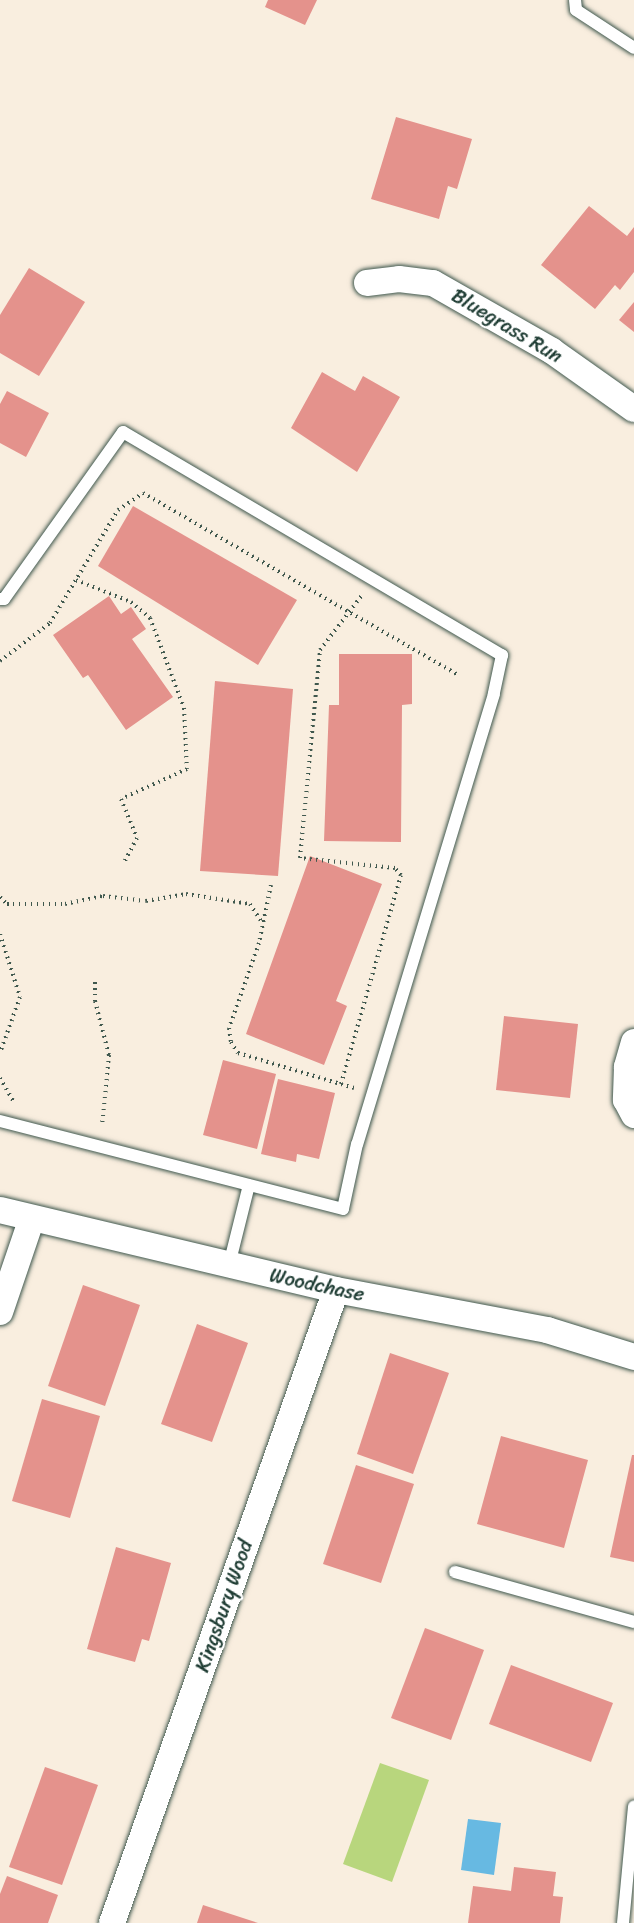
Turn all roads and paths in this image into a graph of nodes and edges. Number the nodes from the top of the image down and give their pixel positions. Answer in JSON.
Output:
{"nodes":[{"id":1,"x":575,"y":0,"type":"edge"},
{"id":2,"x":634,"y":48,"type":"edge"},
{"id":3,"x":367,"y":283,"type":"dead end"},
{"id":4,"x":634,"y":410,"type":"edge"},
{"id":5,"x":372,"y":579,"type":"junction"},
{"id":6,"x":76,"y":580,"type":"junction"},
{"id":7,"x":0,"y":599,"type":"edge"},
{"id":8,"x":351,"y":612,"type":"junction"},
{"id":9,"x":0,"y":661,"type":"edge"},
{"id":10,"x":457,"y":674,"type":"dead end"},
{"id":11,"x":125,"y":861,"type":"dead end"},
{"id":12,"x":271,"y":885,"type":"dead end"},
{"id":13,"x":0,"y":897,"type":"edge"},
{"id":14,"x":262,"y":921,"type":"junction"},
{"id":15,"x":0,"y":934,"type":"edge"},
{"id":16,"x":95,"y":982,"type":"dead end"},
{"id":17,"x":634,"y":1042,"type":"edge"},
{"id":18,"x":0,"y":1053,"type":"edge"},
{"id":19,"x":0,"y":1078,"type":"edge"},
{"id":20,"x":341,"y":1084,"type":"junction"},
{"id":21,"x":351,"y":1099,"type":"dead end"},
{"id":22,"x":7,"y":1101,"type":"dead end"},
{"id":23,"x":15,"y":1103,"type":"junction"},
{"id":24,"x":25,"y":1107,"type":"dead end"},
{"id":25,"x":630,"y":1108,"type":"edge"},
{"id":26,"x":0,"y":1121,"type":"edge"},
{"id":27,"x":99,"y":1133,"type":"dead end"},
{"id":28,"x":249,"y":1185,"type":"junction"},
{"id":29,"x":0,"y":1210,"type":"edge"},
{"id":30,"x":31,"y":1221,"type":"junction"},
{"id":31,"x":229,"y":1266,"type":"junction"},
{"id":32,"x":336,"y":1290,"type":"junction"},
{"id":33,"x":0,"y":1312,"type":"edge"},
{"id":34,"x":634,"y":1357,"type":"edge"},
{"id":35,"x":455,"y":1572,"type":"dead end"},
{"id":36,"x":634,"y":1622,"type":"edge"},
{"id":37,"x":634,"y":1807,"type":"edge"},
{"id":38,"x":112,"y":1923,"type":"edge"},
{"id":39,"x":623,"y":1923,"type":"edge"}],
"edges":[{"from":1,"to":2,"type":"lane"},
{"from":3,"to":4,"type":"street","name":"Bluegrass Run"},
{"from":5,"to":7,"type":"lane"},
{"from":5,"to":8,"type":"path"},
{"from":5,"to":28,"type":"lane"},
{"from":6,"to":8,"type":"path"},
{"from":6,"to":9,"type":"path"},
{"from":6,"to":11,"type":"path"},
{"from":8,"to":10,"type":"path"},
{"from":8,"to":20,"type":"path"},
{"from":12,"to":14,"type":"path"},
{"from":13,"to":14,"type":"path"},
{"from":14,"to":20,"type":"path"},
{"from":15,"to":18,"type":"path"},
{"from":16,"to":27,"type":"path"},
{"from":17,"to":25,"type":"street"},
{"from":19,"to":23,"type":"path"},
{"from":20,"to":21,"type":"path"},
{"from":22,"to":23,"type":"path"},
{"from":23,"to":24,"type":"path"},
{"from":26,"to":28,"type":"lane"},
{"from":28,"to":31,"type":"lane"},
{"from":29,"to":30,"type":"street","name":"Woodchase"},
{"from":30,"to":31,"type":"street","name":"Woodchase"},
{"from":30,"to":33,"type":"street"},
{"from":31,"to":32,"type":"street","name":"Woodchase"},
{"from":32,"to":34,"type":"street","name":"Woodchase"},
{"from":32,"to":38,"type":"street","name":"Kingsbury Wood"},
{"from":35,"to":36,"type":"lane"},
{"from":37,"to":39,"type":"lane"}]}
